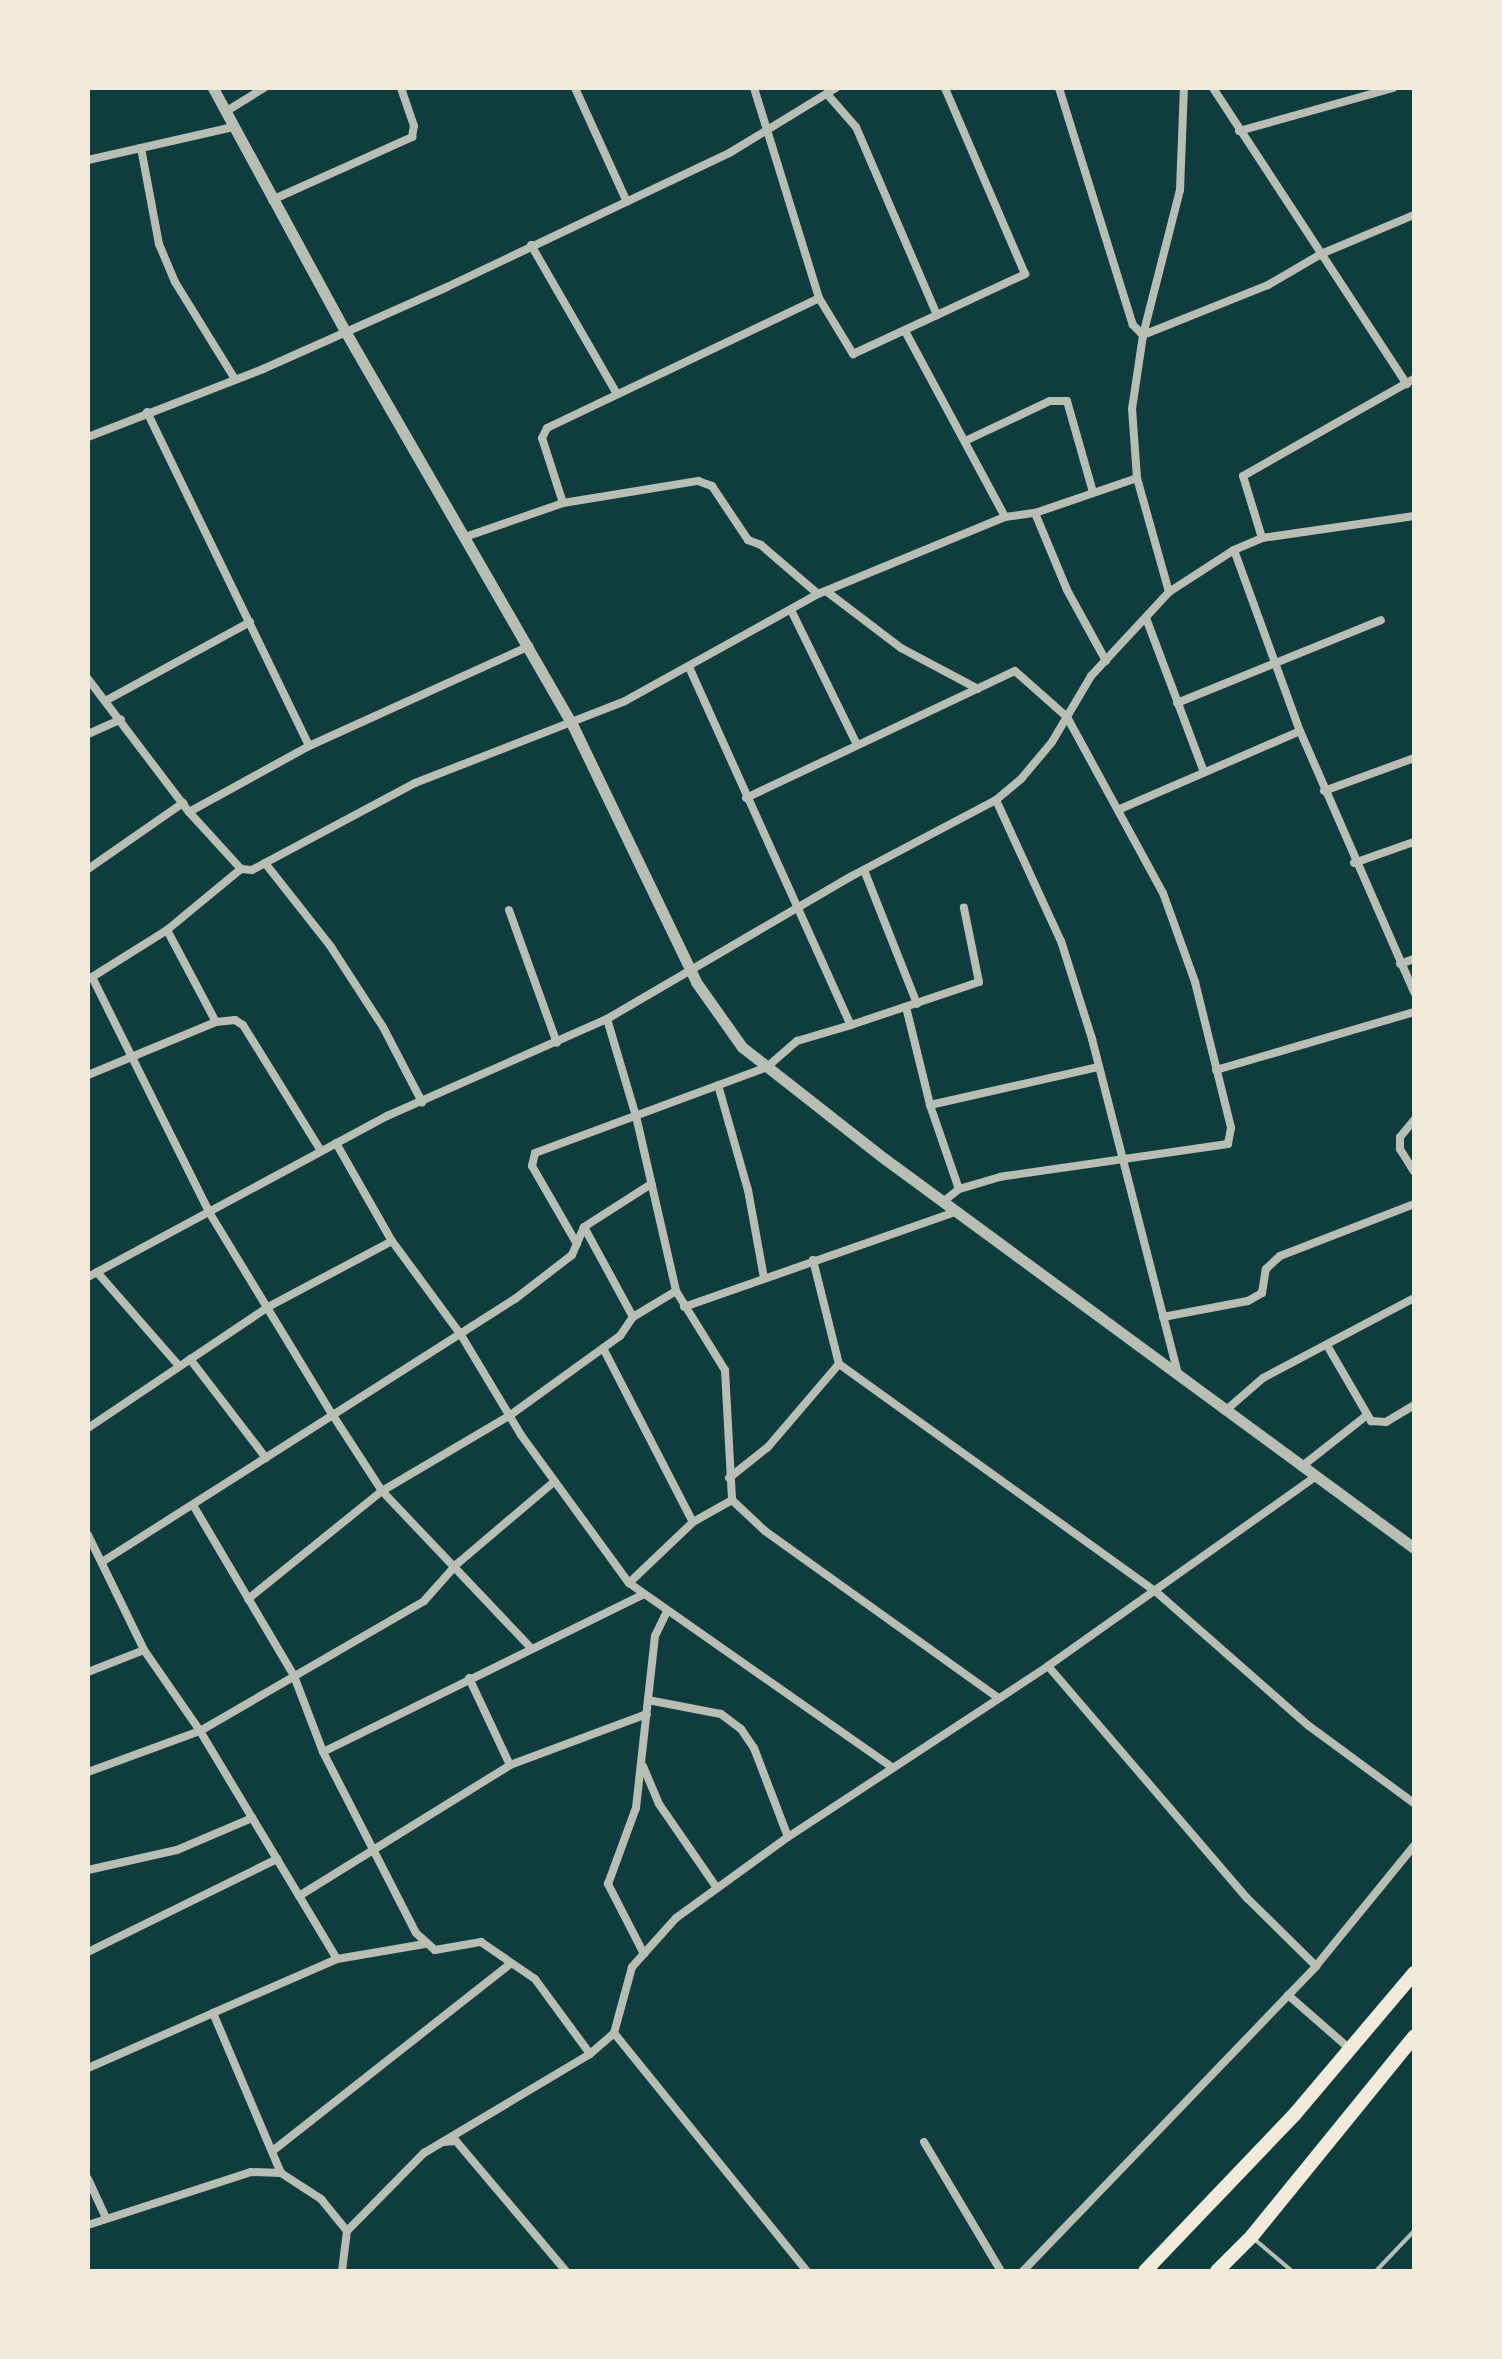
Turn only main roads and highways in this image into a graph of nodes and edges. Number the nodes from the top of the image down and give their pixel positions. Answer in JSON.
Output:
{"nodes":[{"id":1,"x":1414,"y":1973,"type":"edge"},
{"id":2,"x":1414,"y":2037,"type":"edge"},
{"id":3,"x":1145,"y":2271,"type":"edge"},
{"id":4,"x":1217,"y":2271,"type":"edge"}],
"edges":[{"from":1,"to":3,"type":"main road"},
{"from":2,"to":4,"type":"main road"}]}
